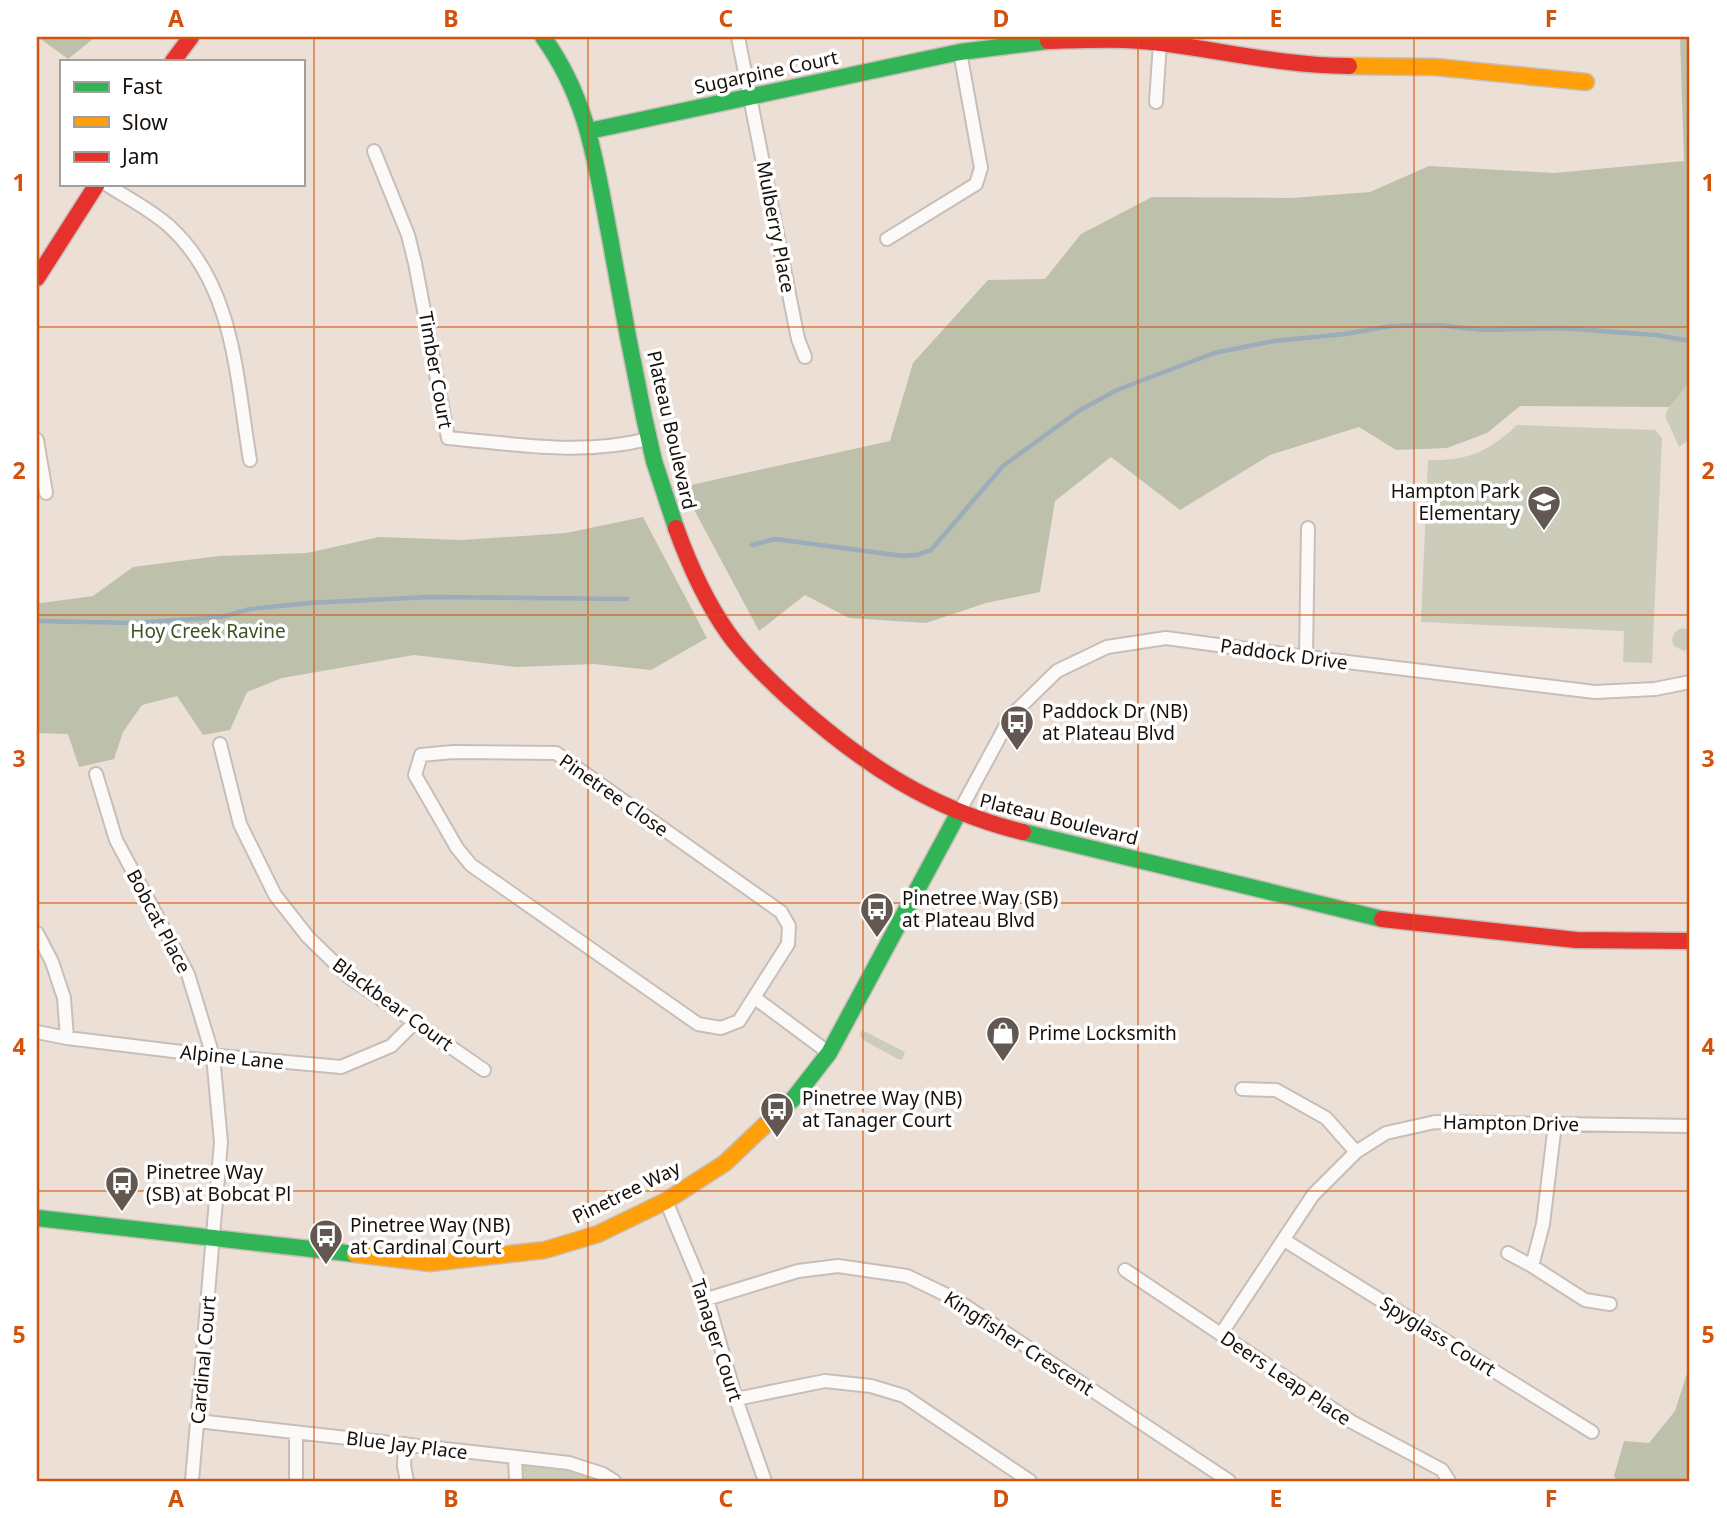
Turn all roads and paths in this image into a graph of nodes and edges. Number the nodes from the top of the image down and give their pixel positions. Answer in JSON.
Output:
{"nodes":[{"id":1,"x":191,"y":37,"type":"edge"},
{"id":2,"x":543,"y":37,"type":"edge"},
{"id":3,"x":738,"y":37,"type":"edge"},
{"id":4,"x":1160,"y":43,"type":"junction"},
{"id":5,"x":960,"y":52,"type":"junction"},
{"id":6,"x":174,"y":60,"type":"edge"},
{"id":7,"x":1586,"y":82,"type":"dead end"},
{"id":8,"x":751,"y":97,"type":"junction"},
{"id":9,"x":1156,"y":102,"type":"dead end"},
{"id":10,"x":589,"y":131,"type":"junction"},
{"id":11,"x":374,"y":151,"type":"dead end"},
{"id":12,"x":96,"y":186,"type":"edge"},
{"id":13,"x":109,"y":186,"type":"edge"},
{"id":14,"x":887,"y":239,"type":"dead end"},
{"id":15,"x":37,"y":278,"type":"edge"},
{"id":16,"x":805,"y":357,"type":"dead end"},
{"id":17,"x":648,"y":439,"type":"junction"},
{"id":18,"x":37,"y":440,"type":"edge"},
{"id":19,"x":250,"y":460,"type":"dead end"},
{"id":20,"x":46,"y":493,"type":"dead end"},
{"id":21,"x":1308,"y":527,"type":"dead end"},
{"id":22,"x":1307,"y":657,"type":"junction"},
{"id":23,"x":1690,"y":682,"type":"edge"},
{"id":24,"x":220,"y":744,"type":"dead end"},
{"id":25,"x":96,"y":774,"type":"dead end"},
{"id":26,"x":958,"y":814,"type":"junction"},
{"id":27,"x":37,"y":933,"type":"edge"},
{"id":28,"x":1690,"y":940,"type":"edge"},
{"id":29,"x":755,"y":998,"type":"junction"},
{"id":30,"x":415,"y":1022,"type":"junction"},
{"id":31,"x":37,"y":1032,"type":"edge"},
{"id":32,"x":66,"y":1038,"type":"junction"},
{"id":33,"x":829,"y":1053,"type":"junction"},
{"id":34,"x":213,"y":1056,"type":"junction"},
{"id":35,"x":484,"y":1070,"type":"dead end"},
{"id":36,"x":1242,"y":1089,"type":"dead end"},
{"id":37,"x":1555,"y":1124,"type":"junction"},
{"id":38,"x":1690,"y":1126,"type":"edge"},
{"id":39,"x":1356,"y":1152,"type":"junction"},
{"id":40,"x":666,"y":1201,"type":"junction"},
{"id":41,"x":37,"y":1218,"type":"edge"},
{"id":42,"x":214,"y":1239,"type":"junction"},
{"id":43,"x":1284,"y":1240,"type":"junction"},
{"id":44,"x":1507,"y":1253,"type":"dead end"},
{"id":45,"x":1532,"y":1266,"type":"junction"},
{"id":46,"x":1125,"y":1270,"type":"dead end"},
{"id":47,"x":707,"y":1299,"type":"junction"},
{"id":48,"x":1610,"y":1304,"type":"dead end"},
{"id":49,"x":1221,"y":1334,"type":"junction"},
{"id":50,"x":736,"y":1399,"type":"junction"},
{"id":51,"x":197,"y":1421,"type":"junction"},
{"id":52,"x":296,"y":1432,"type":"junction"},
{"id":53,"x":1592,"y":1432,"type":"dead end"},
{"id":54,"x":405,"y":1444,"type":"junction"},
{"id":55,"x":515,"y":1457,"type":"junction"},
{"id":56,"x":192,"y":1481,"type":"edge"},
{"id":57,"x":296,"y":1481,"type":"edge"},
{"id":58,"x":407,"y":1481,"type":"edge"},
{"id":59,"x":516,"y":1481,"type":"edge"},
{"id":60,"x":614,"y":1481,"type":"edge"},
{"id":61,"x":765,"y":1481,"type":"edge"},
{"id":62,"x":1030,"y":1481,"type":"edge"},
{"id":63,"x":1229,"y":1481,"type":"edge"},
{"id":64,"x":1449,"y":1481,"type":"edge"}],
"edges":[{"from":1,"to":6,"type":"street"},
{"from":2,"to":10,"type":"street","name":"Plateau Boulevard"},
{"from":3,"to":8,"type":"street","name":"Mulberry Place"},
{"from":4,"to":5,"type":"street","name":"Sugarpine Court"},
{"from":4,"to":7,"type":"street","name":"Sugarpine Court"},
{"from":4,"to":9,"type":"street"},
{"from":5,"to":8,"type":"street","name":"Sugarpine Court"},
{"from":5,"to":14,"type":"street"},
{"from":8,"to":10,"type":"street","name":"Sugarpine Court"},
{"from":8,"to":16,"type":"street","name":"Mulberry Place"},
{"from":10,"to":17,"type":"street","name":"Plateau Boulevard"},
{"from":11,"to":17,"type":"street","name":"Timber Court"},
{"from":12,"to":15,"type":"street"},
{"from":13,"to":19,"type":"street"},
{"from":17,"to":26,"type":"street","name":"Plateau Boulevard"},
{"from":18,"to":20,"type":"street"},
{"from":21,"to":22,"type":"street"},
{"from":22,"to":23,"type":"street","name":"Paddock Drive"},
{"from":22,"to":26,"type":"street","name":"Paddock Drive"},
{"from":24,"to":30,"type":"street","name":"Blackbear Court"},
{"from":25,"to":34,"type":"street","name":"Bobcat Place"},
{"from":26,"to":28,"type":"street","name":"Plateau Boulevard"},
{"from":26,"to":33,"type":"street","name":"Pinetree Way"},
{"from":27,"to":32,"type":"street"},
{"from":29,"to":29,"type":"street","name":"Pinetree Close"},
{"from":29,"to":33,"type":"street"},
{"from":30,"to":34,"type":"street","name":"Alpine Lane"},
{"from":30,"to":35,"type":"street","name":"Blackbear Court"},
{"from":31,"to":32,"type":"street","name":"Alpine Lane"},
{"from":32,"to":34,"type":"street","name":"Alpine Lane"},
{"from":33,"to":40,"type":"street","name":"Pinetree Way"},
{"from":34,"to":42,"type":"street","name":"Bobcat Place"},
{"from":36,"to":39,"type":"street"},
{"from":37,"to":38,"type":"street","name":"Hampton Drive"},
{"from":37,"to":39,"type":"street","name":"Hampton Drive"},
{"from":37,"to":45,"type":"street"},
{"from":39,"to":43,"type":"street","name":"Hampton Drive"},
{"from":40,"to":42,"type":"street","name":"Pinetree Way"},
{"from":40,"to":47,"type":"street","name":"Tanager Court"},
{"from":41,"to":42,"type":"street","name":"Pinetree Way"},
{"from":42,"to":51,"type":"street","name":"Cardinal Court"},
{"from":43,"to":49,"type":"street","name":"Hampton Drive"},
{"from":43,"to":53,"type":"street","name":"Spyglass Court"},
{"from":44,"to":45,"type":"street"},
{"from":45,"to":48,"type":"street"},
{"from":46,"to":49,"type":"street","name":"Deers Leap Place"},
{"from":47,"to":50,"type":"street","name":"Tanager Court"},
{"from":47,"to":63,"type":"street","name":"Kingfisher Crescent"},
{"from":49,"to":64,"type":"street","name":"Deers Leap Place"},
{"from":50,"to":61,"type":"street","name":"Tanager Court"},
{"from":50,"to":62,"type":"street"},
{"from":51,"to":52,"type":"street","name":"Blue Jay Place"},
{"from":51,"to":56,"type":"street","name":"Cardinal Court"},
{"from":52,"to":54,"type":"street","name":"Blue Jay Place"},
{"from":52,"to":57,"type":"street"},
{"from":54,"to":55,"type":"street","name":"Blue Jay Place"},
{"from":54,"to":58,"type":"street"},
{"from":55,"to":59,"type":"street"},
{"from":55,"to":60,"type":"street","name":"Blue Jay Place"}]}
